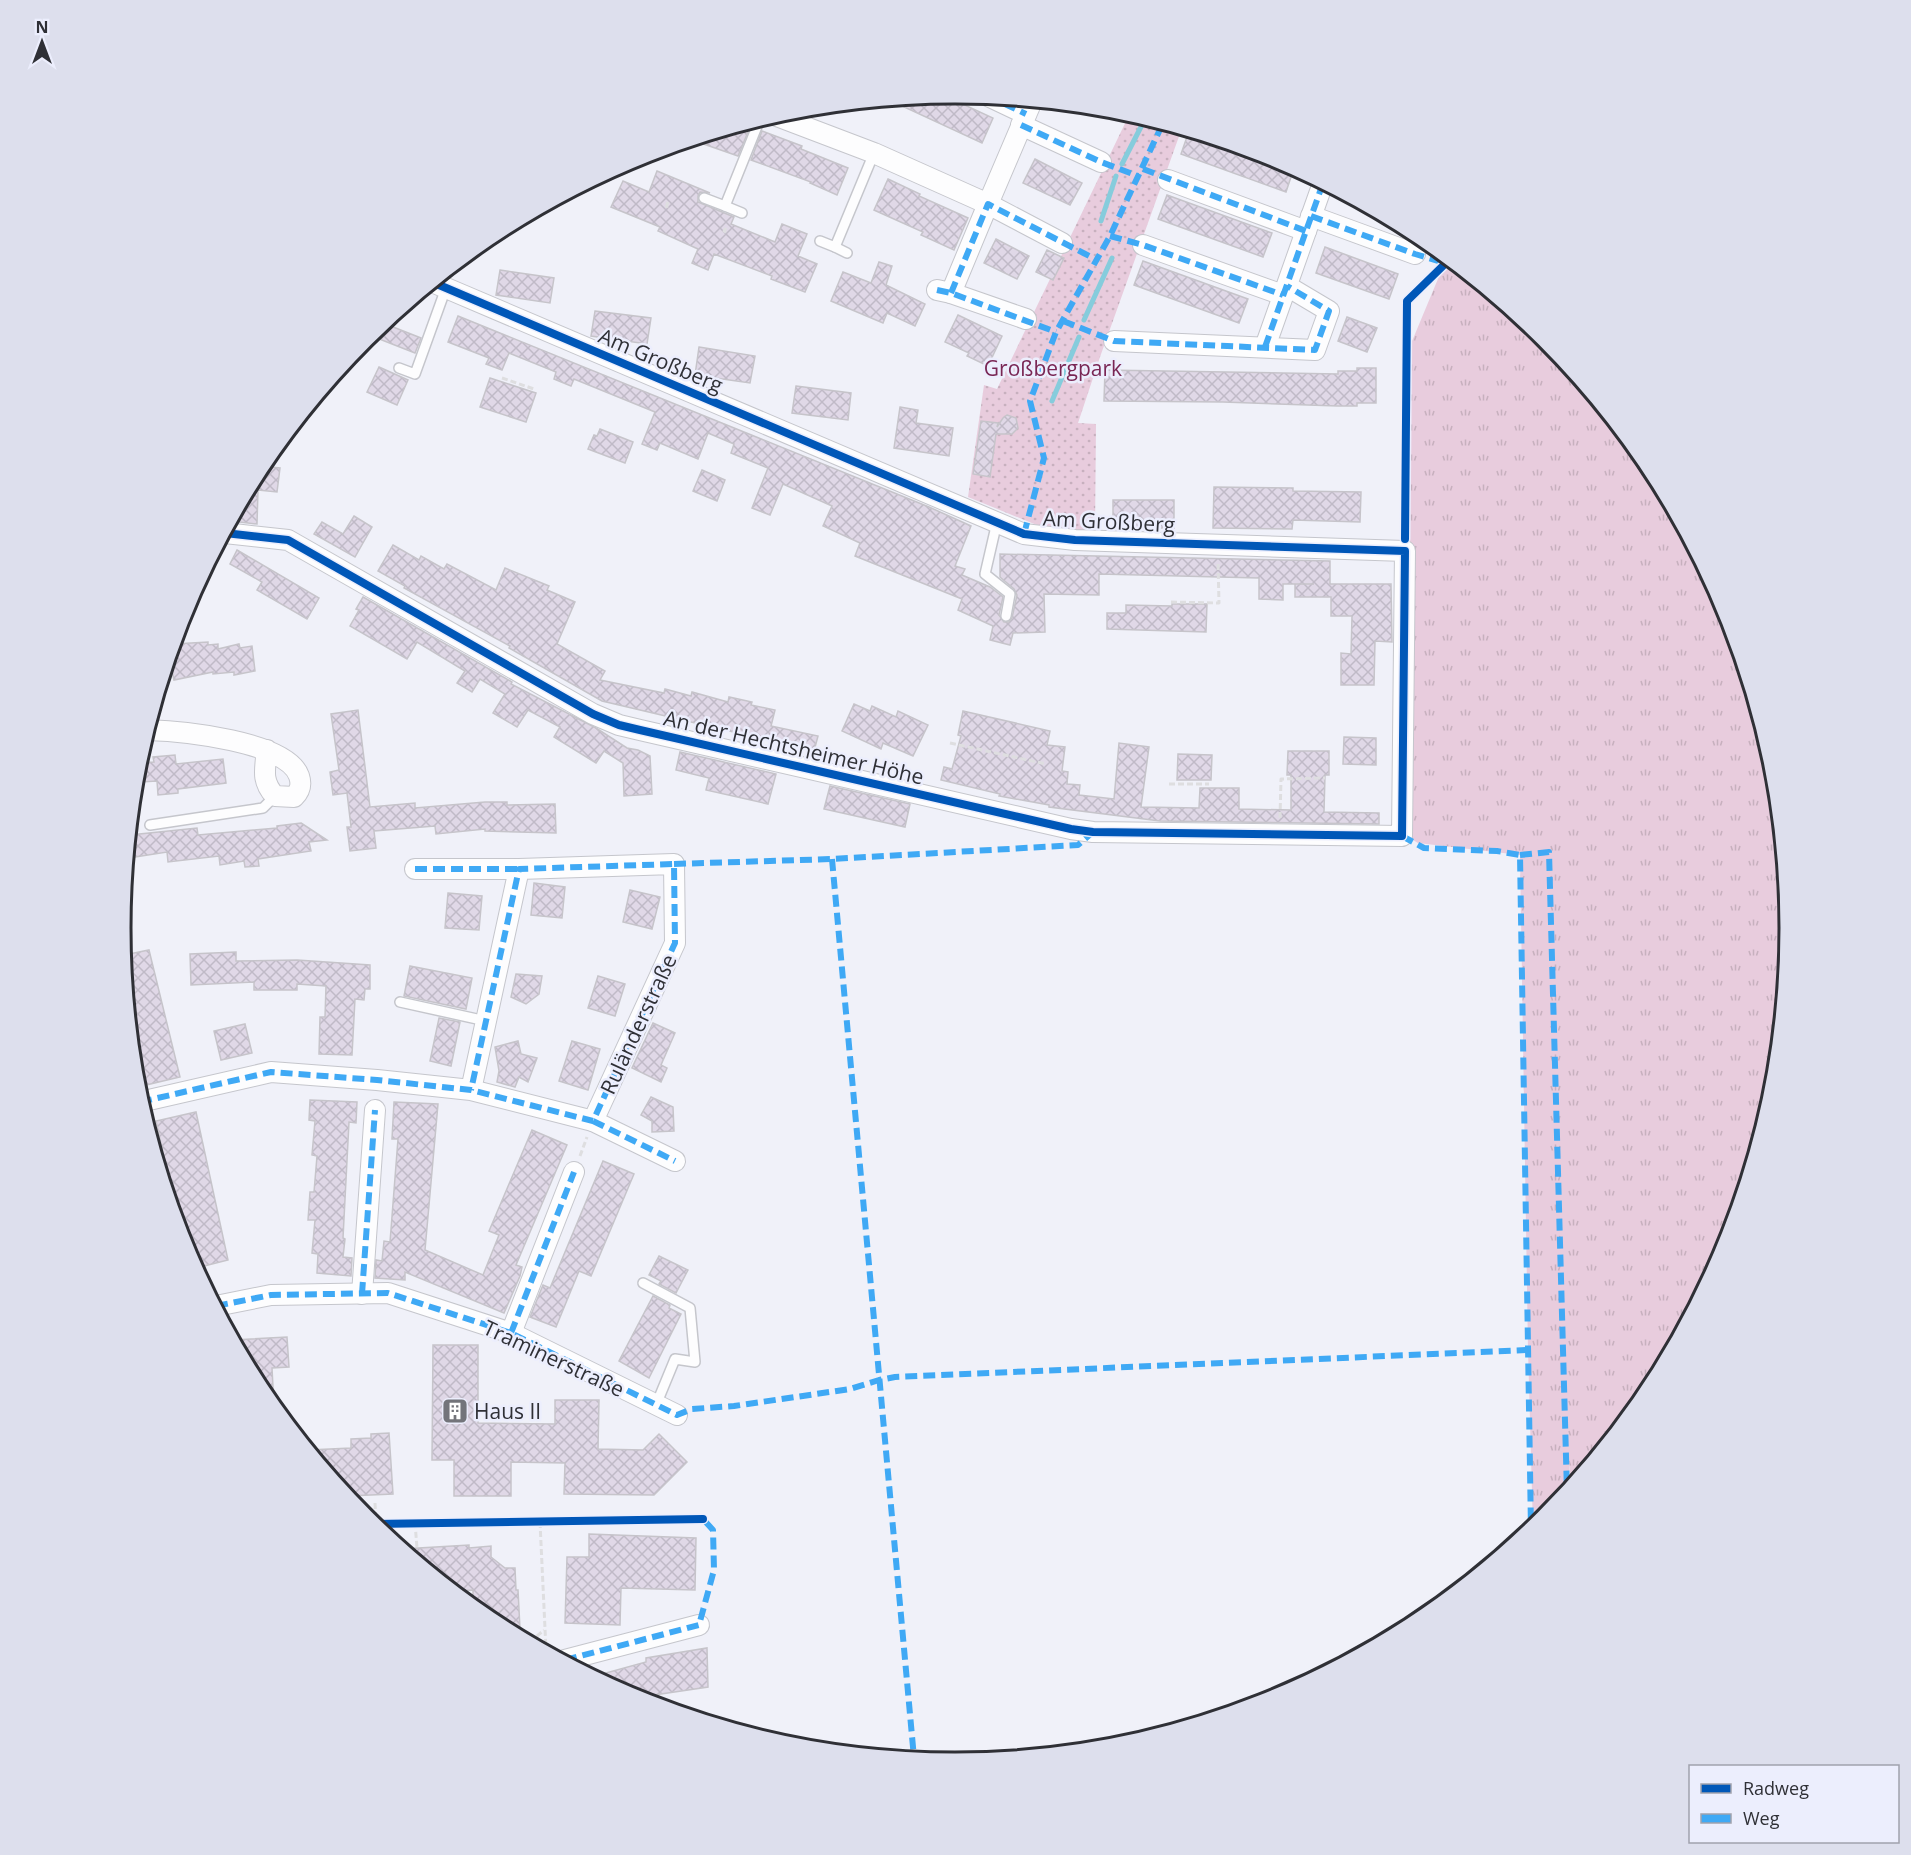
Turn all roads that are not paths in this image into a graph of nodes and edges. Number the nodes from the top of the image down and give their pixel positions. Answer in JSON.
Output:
{"nodes":[{"id":1,"x":1008,"y":105,"type":"edge"},
{"id":2,"x":1026,"y":113,"type":"edge"},
{"id":3,"x":789,"y":121,"type":"edge"},
{"id":4,"x":756,"y":129,"type":"edge"},
{"id":5,"x":874,"y":153,"type":"junction"},
{"id":6,"x":1101,"y":162,"type":"dead end"},
{"id":7,"x":1168,"y":180,"type":"dead end"},
{"id":8,"x":1321,"y":189,"type":"edge"},
{"id":9,"x":704,"y":198,"type":"dead end"},
{"id":10,"x":988,"y":204,"type":"junction"},
{"id":11,"x":725,"y":206,"type":"junction"},
{"id":12,"x":741,"y":213,"type":"dead end"},
{"id":13,"x":1309,"y":224,"type":"junction"},
{"id":14,"x":820,"y":241,"type":"dead end"},
{"id":15,"x":1062,"y":243,"type":"dead end"},
{"id":16,"x":1143,"y":245,"type":"dead end"},
{"id":17,"x":835,"y":247,"type":"junction"},
{"id":18,"x":847,"y":253,"type":"dead end"},
{"id":19,"x":1414,"y":254,"type":"dead end"},
{"id":20,"x":440,"y":285,"type":"edge"},
{"id":21,"x":439,"y":286,"type":"edge"},
{"id":22,"x":1285,"y":291,"type":"junction"},
{"id":23,"x":1026,"y":319,"type":"dead end"},
{"id":24,"x":1114,"y":341,"type":"dead end"},
{"id":25,"x":1265,"y":347,"type":"junction"},
{"id":26,"x":399,"y":368,"type":"dead end"},
{"id":27,"x":997,"y":522,"type":"junction"},
{"id":28,"x":232,"y":534,"type":"edge"},
{"id":29,"x":1006,"y":616,"type":"dead end"},
{"id":30,"x":156,"y":731,"type":"edge"},
{"id":31,"x":267,"y":750,"type":"junction"},
{"id":32,"x":275,"y":796,"type":"junction"},
{"id":33,"x":150,"y":825,"type":"dead end"},
{"id":34,"x":1402,"y":836,"type":"joint"},
{"id":35,"x":519,"y":869,"type":"junction"},
{"id":36,"x":415,"y":870,"type":"dead end"},
{"id":37,"x":400,"y":1002,"type":"dead end"},
{"id":38,"x":486,"y":1021,"type":"junction"},
{"id":39,"x":471,"y":1090,"type":"junction"},
{"id":40,"x":150,"y":1099,"type":"edge"},
{"id":41,"x":375,"y":1110,"type":"dead end"},
{"id":42,"x":593,"y":1121,"type":"junction"},
{"id":43,"x":675,"y":1161,"type":"dead end"},
{"id":44,"x":574,"y":1172,"type":"road end"},
{"id":45,"x":643,"y":1283,"type":"dead end"},
{"id":46,"x":363,"y":1294,"type":"junction"},
{"id":47,"x":223,"y":1305,"type":"edge"},
{"id":48,"x":511,"y":1333,"type":"junction"},
{"id":49,"x":656,"y":1405,"type":"junction"},
{"id":50,"x":677,"y":1415,"type":"dead end"},
{"id":51,"x":699,"y":1626,"type":"dead end"},
{"id":52,"x":574,"y":1658,"type":"edge"}],
"edges":[{"from":1,"to":2,"type":"street"},
{"from":2,"to":6,"type":"street"},
{"from":2,"to":10,"type":"street"},
{"from":3,"to":5,"type":"street"},
{"from":4,"to":11,"type":"lane"},
{"from":5,"to":10,"type":"street"},
{"from":5,"to":17,"type":"lane"},
{"from":7,"to":13,"type":"street"},
{"from":8,"to":13,"type":"street"},
{"from":9,"to":11,"type":"lane"},
{"from":10,"to":15,"type":"street"},
{"from":10,"to":23,"type":"street"},
{"from":11,"to":12,"type":"lane"},
{"from":13,"to":19,"type":"street"},
{"from":13,"to":22,"type":"street"},
{"from":14,"to":17,"type":"lane"},
{"from":16,"to":22,"type":"street"},
{"from":17,"to":18,"type":"lane"},
{"from":20,"to":27,"type":"street","name":"Am Großberg"},
{"from":21,"to":26,"type":"lane"},
{"from":22,"to":25,"type":"street"},
{"from":22,"to":25,"type":"street"},
{"from":24,"to":25,"type":"street"},
{"from":27,"to":29,"type":"lane"},
{"from":27,"to":34,"type":"street","name":"Am Großberg"},
{"from":28,"to":34,"type":"street","name":"An der Hechtsheimer Höhe"},
{"from":30,"to":31,"type":"street"},
{"from":31,"to":32,"type":"street"},
{"from":31,"to":32,"type":"street"},
{"from":32,"to":33,"type":"lane"},
{"from":35,"to":36,"type":"street","name":"Ruländerstraße"},
{"from":35,"to":38,"type":"street"},
{"from":35,"to":42,"type":"street","name":"Ruländerstraße"},
{"from":37,"to":38,"type":"lane"},
{"from":38,"to":39,"type":"street"},
{"from":39,"to":40,"type":"street","name":"Ruländerstraße"},
{"from":39,"to":42,"type":"street","name":"Ruländerstraße"},
{"from":41,"to":46,"type":"street"},
{"from":42,"to":43,"type":"street","name":"Ruländerstraße"},
{"from":44,"to":48,"type":"street"},
{"from":45,"to":49,"type":"lane"},
{"from":46,"to":47,"type":"street","name":"Traminerstraße"},
{"from":46,"to":48,"type":"street","name":"Traminerstraße"},
{"from":48,"to":49,"type":"street","name":"Traminerstraße"},
{"from":49,"to":50,"type":"street","name":"Traminerstraße"},
{"from":51,"to":52,"type":"street"}]}
